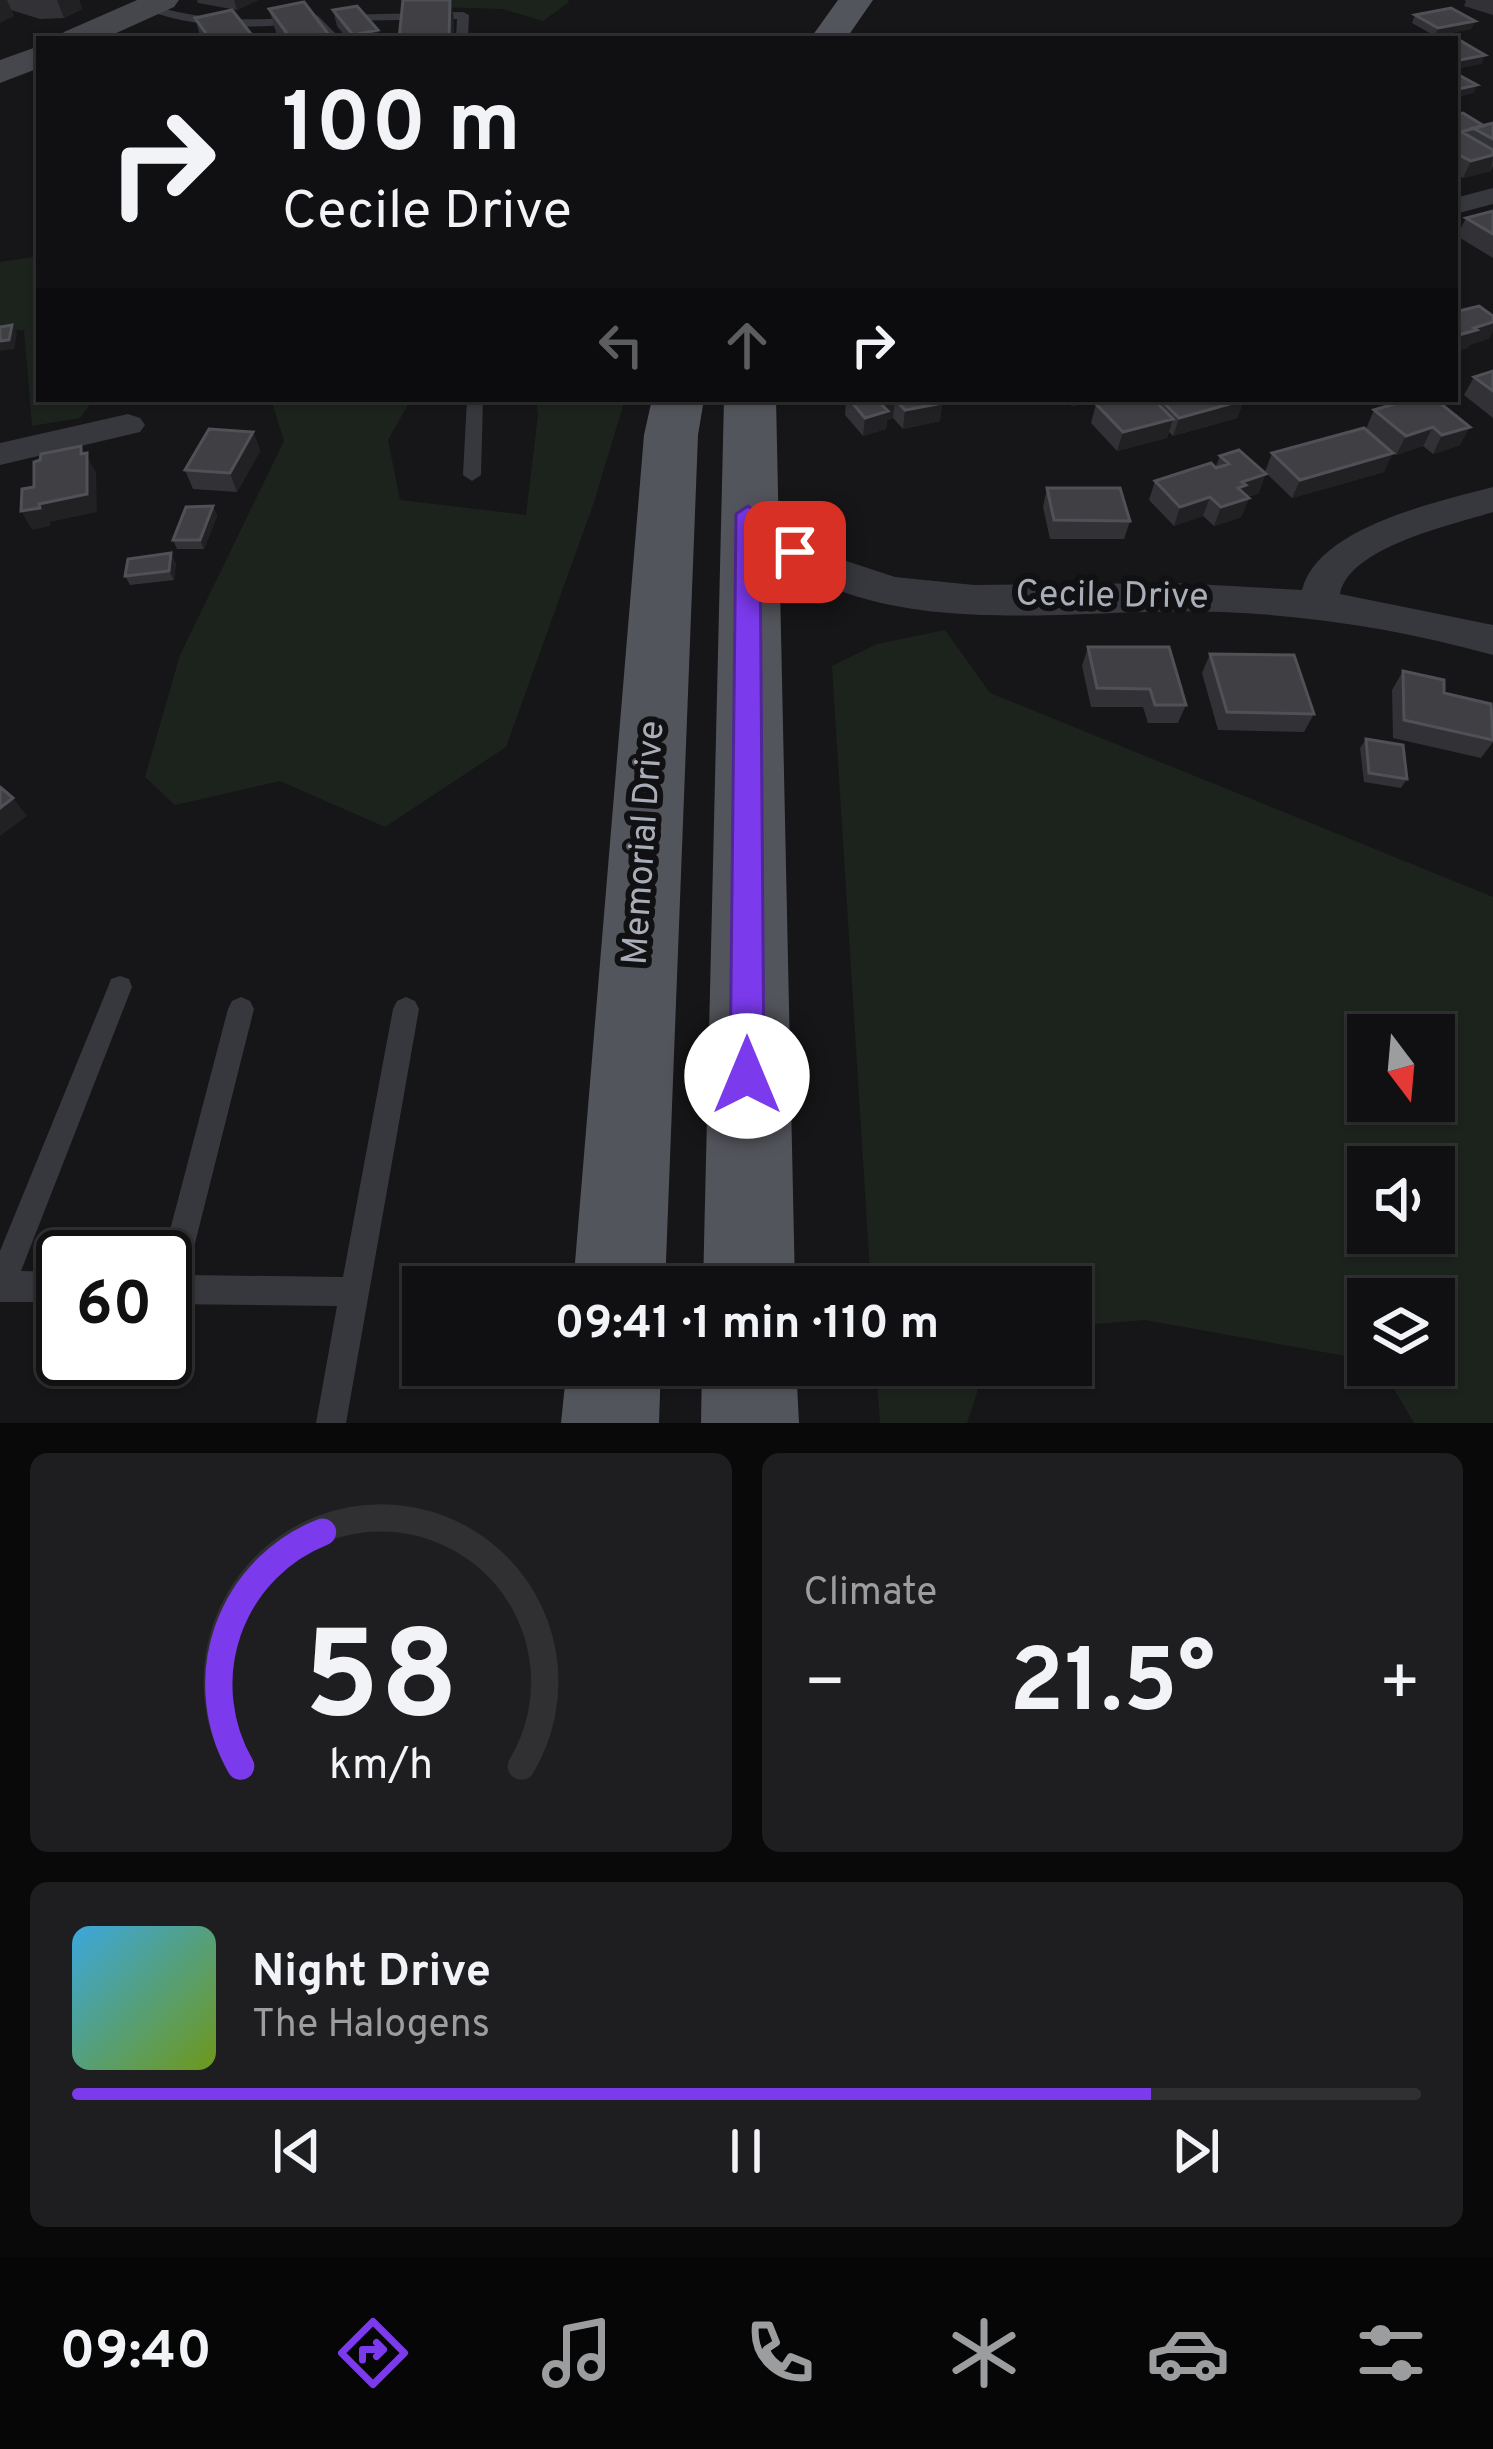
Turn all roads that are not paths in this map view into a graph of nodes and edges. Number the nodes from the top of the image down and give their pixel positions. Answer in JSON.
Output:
{"nodes":[{"id":1,"x":872,"y":3,"type":"edge"},
{"id":2,"x":163,"y":9,"type":"edge"},
{"id":3,"x":393,"y":16,"type":"junction"},
{"id":4,"x":317,"y":18,"type":"junction"},
{"id":5,"x":250,"y":27,"type":"junction"},
{"id":6,"x":85,"y":36,"type":"edge"},
{"id":7,"x":188,"y":36,"type":"edge"},
{"id":8,"x":258,"y":36,"type":"edge"},
{"id":9,"x":332,"y":36,"type":"edge"},
{"id":10,"x":391,"y":36,"type":"edge"},
{"id":11,"x":462,"y":36,"type":"edge"},
{"id":12,"x":832,"y":36,"type":"edge"},
{"id":13,"x":869,"y":36,"type":"edge"},
{"id":14,"x":36,"y":57,"type":"edge"},
{"id":15,"x":0,"y":73,"type":"edge"},
{"id":16,"x":1493,"y":196,"type":"edge"},
{"id":17,"x":1458,"y":205,"type":"edge"},
{"id":18,"x":476,"y":402,"type":"edge"},
{"id":19,"x":677,"y":402,"type":"edge"},
{"id":20,"x":761,"y":407,"type":"edge"},
{"id":21,"x":128,"y":425,"type":"dead end"},
{"id":22,"x":0,"y":454,"type":"edge"},
{"id":23,"x":472,"y":475,"type":"dead end"},
{"id":24,"x":1493,"y":499,"type":"edge"},
{"id":25,"x":748,"y":514,"type":"junction"},
{"id":26,"x":1319,"y":604,"type":"junction"},
{"id":27,"x":1493,"y":640,"type":"edge"},
{"id":28,"x":120,"y":987,"type":"dead end"},
{"id":29,"x":241,"y":1009,"type":"dead end"},
{"id":30,"x":406,"y":1009,"type":"dead end"},
{"id":31,"x":183,"y":1230,"type":"edge"},
{"id":32,"x":620,"y":1266,"type":"edge"},
{"id":33,"x":749,"y":1266,"type":"edge"},
{"id":34,"x":0,"y":1286,"type":"edge"},
{"id":35,"x":36,"y":1287,"type":"edge"},
{"id":36,"x":192,"y":1289,"type":"edge"},
{"id":37,"x":355,"y":1292,"type":"junction"},
{"id":38,"x":613,"y":1386,"type":"edge"},
{"id":39,"x":749,"y":1386,"type":"edge"},
{"id":40,"x":331,"y":1423,"type":"edge"},
{"id":41,"x":610,"y":1423,"type":"edge"},
{"id":42,"x":750,"y":1423,"type":"edge"}],
"edges":[{"from":1,"to":12,"type":"main road"},
{"from":1,"to":13,"type":"main road"},
{"from":2,"to":5,"type":"lane"},
{"from":2,"to":6,"type":"street"},
{"from":2,"to":7,"type":"lane"},
{"from":3,"to":4,"type":"lane"},
{"from":3,"to":10,"type":"lane"},
{"from":3,"to":11,"type":"lane"},
{"from":4,"to":5,"type":"lane"},
{"from":4,"to":9,"type":"lane"},
{"from":5,"to":8,"type":"lane"},
{"from":14,"to":15,"type":"street"},
{"from":16,"to":17,"type":"street"},
{"from":18,"to":23,"type":"lane"},
{"from":19,"to":32,"type":"main road","name":"Memorial Drive"},
{"from":20,"to":25,"type":"main road"},
{"from":21,"to":22,"type":"street"},
{"from":24,"to":26,"type":"street"},
{"from":25,"to":26,"type":"street","name":"Cecile Drive"},
{"from":25,"to":33,"type":"main road"},
{"from":26,"to":27,"type":"street","name":"Cecile Drive"},
{"from":28,"to":34,"type":"lane"},
{"from":29,"to":31,"type":"lane"},
{"from":30,"to":37,"type":"lane"},
{"from":34,"to":35,"type":"lane"},
{"from":36,"to":37,"type":"lane"},
{"from":37,"to":40,"type":"lane"},
{"from":38,"to":41,"type":"main road"},
{"from":39,"to":42,"type":"main road"}]}
